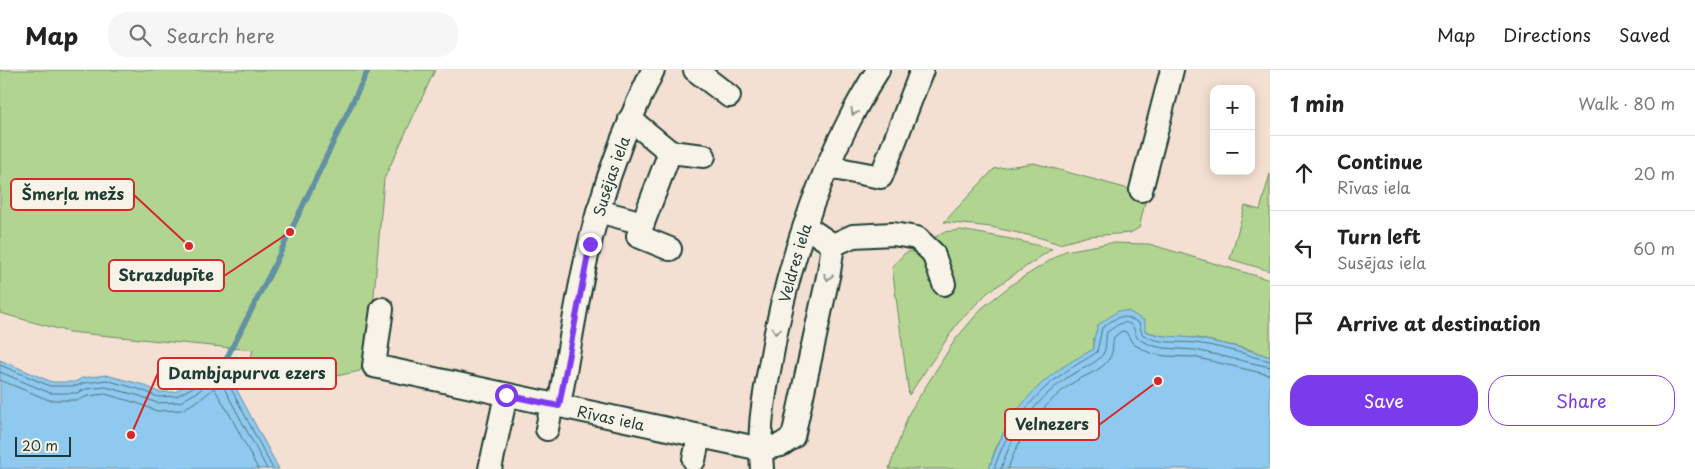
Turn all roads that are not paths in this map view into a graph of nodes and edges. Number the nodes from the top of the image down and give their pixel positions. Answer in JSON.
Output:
{"nodes":[{"id":1,"x":653,"y":70,"type":"edge"},
{"id":2,"x":695,"y":70,"type":"edge"},
{"id":3,"x":878,"y":70,"type":"edge"},
{"id":4,"x":922,"y":70,"type":"edge"},
{"id":5,"x":1172,"y":70,"type":"edge"},
{"id":6,"x":729,"y":96,"type":"dead end"},
{"id":7,"x":630,"y":120,"type":"junction"},
{"id":8,"x":670,"y":152,"type":"junction"},
{"id":9,"x":704,"y":156,"type":"dead end"},
{"id":10,"x":828,"y":167,"type":"junction"},
{"id":11,"x":1141,"y":190,"type":"dead end"},
{"id":12,"x":598,"y":210,"type":"junction"},
{"id":13,"x":643,"y":223,"type":"junction"},
{"id":14,"x":804,"y":226,"type":"junction"},
{"id":15,"x":833,"y":245,"type":"junction"},
{"id":16,"x":670,"y":249,"type":"dead end"},
{"id":17,"x":944,"y":284,"type":"dead end"},
{"id":18,"x":382,"y":309,"type":"dead end"},
{"id":19,"x":506,"y":395,"type":"junction"},
{"id":20,"x":556,"y":405,"type":"junction"},
{"id":21,"x":547,"y":429,"type":"dead end"},
{"id":22,"x":700,"y":436,"type":"junction"},
{"id":23,"x":761,"y":459,"type":"edge"},
{"id":24,"x":694,"y":460,"type":"dead end"},
{"id":25,"x":490,"y":469,"type":"edge"}],
"edges":[{"from":1,"to":7,"type":"street","name":"Susējas iela"},
{"from":2,"to":6,"type":"street"},
{"from":3,"to":10,"type":"street","name":"Veldres iela","one_way":true},
{"from":4,"to":10,"type":"street"},
{"from":5,"to":11,"type":"street"},
{"from":7,"to":8,"type":"street"},
{"from":7,"to":12,"type":"street","name":"Susējas iela"},
{"from":8,"to":9,"type":"street"},
{"from":8,"to":13,"type":"street"},
{"from":10,"to":14,"type":"street","name":"Veldres iela"},
{"from":12,"to":13,"type":"street"},
{"from":12,"to":20,"type":"street","name":"Susējas iela"},
{"from":13,"to":16,"type":"street"},
{"from":14,"to":15,"type":"street"},
{"from":14,"to":23,"type":"street","name":"Veldres iela","one_way":true},
{"from":15,"to":17,"type":"street"},
{"from":15,"to":23,"type":"street","one_way":true},
{"from":18,"to":19,"type":"street","name":"Rīvas iela"},
{"from":19,"to":20,"type":"street","name":"Rīvas iela"},
{"from":19,"to":25,"type":"street"},
{"from":20,"to":21,"type":"street","name":"Susējas iela"},
{"from":20,"to":22,"type":"street","name":"Rīvas iela"},
{"from":22,"to":23,"type":"street","name":"Rīvas iela"},
{"from":22,"to":24,"type":"street"}]}
